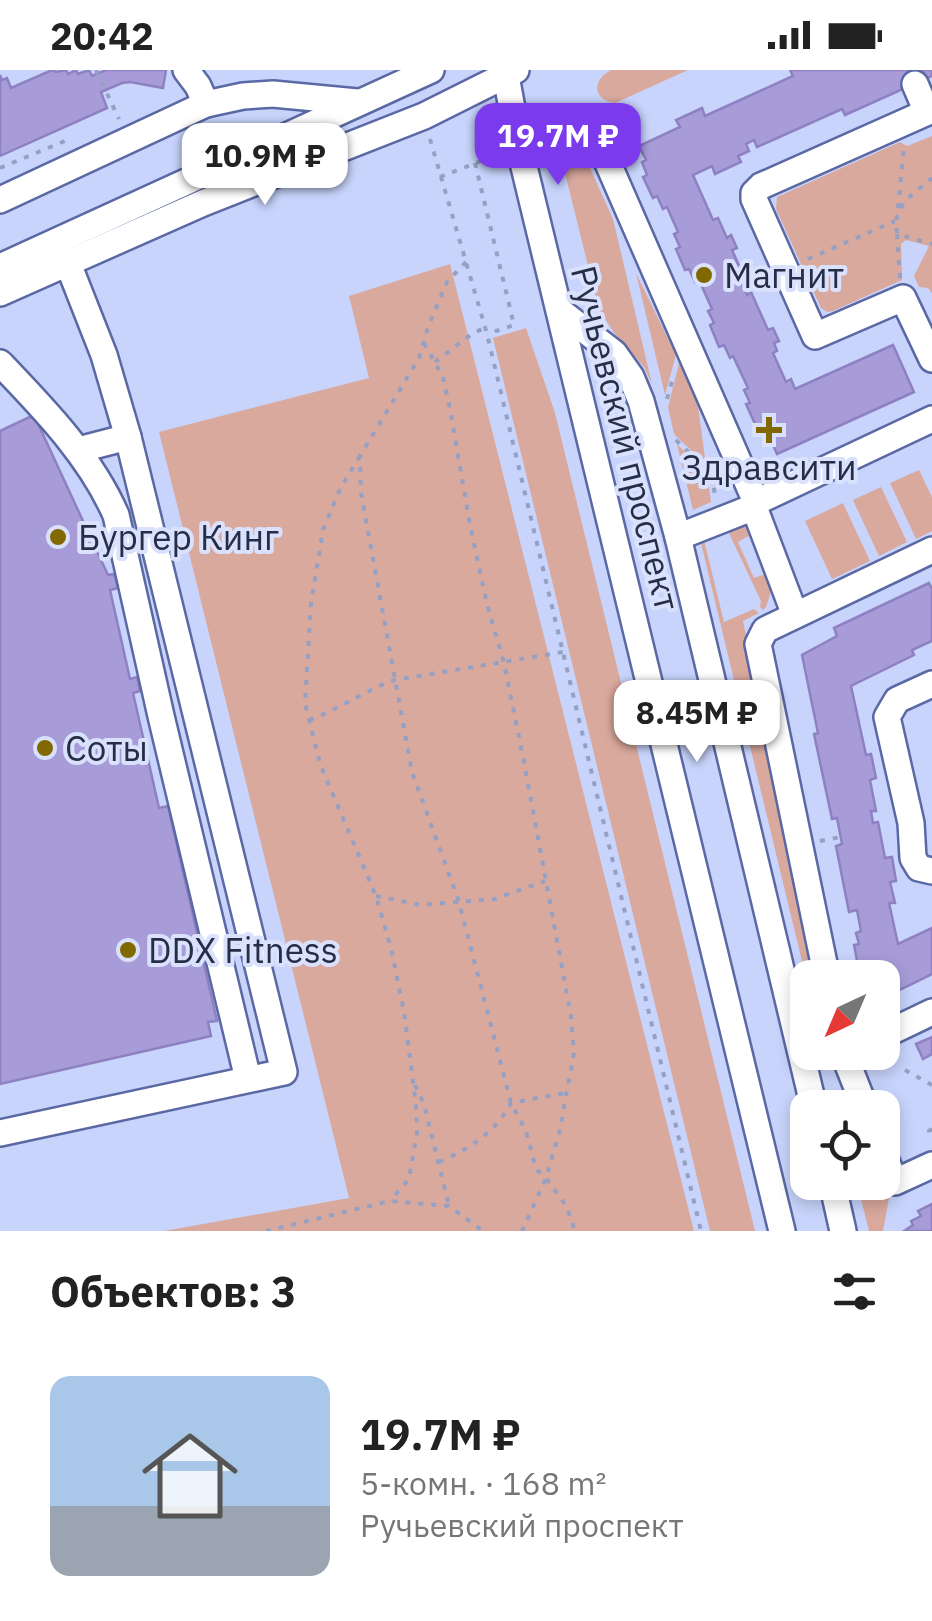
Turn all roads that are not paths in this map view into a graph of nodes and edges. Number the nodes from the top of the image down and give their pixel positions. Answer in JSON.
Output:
{"nodes":[{"id":1,"x":432,"y":70,"type":"edge"},
{"id":2,"x":509,"y":72,"type":"edge"},
{"id":3,"x":181,"y":74,"type":"edge"},
{"id":4,"x":915,"y":84,"type":"dead end"},
{"id":5,"x":362,"y":102,"type":"junction"},
{"id":6,"x":206,"y":104,"type":"junction"},
{"id":7,"x":930,"y":111,"type":"edge"},
{"id":8,"x":600,"y":145,"type":"dead end"},
{"id":9,"x":0,"y":200,"type":"edge"},
{"id":10,"x":67,"y":261,"type":"junction"},
{"id":11,"x":0,"y":267,"type":"edge"},
{"id":12,"x":0,"y":293,"type":"edge"},
{"id":13,"x":560,"y":311,"type":"junction"},
{"id":14,"x":932,"y":359,"type":"edge"},
{"id":15,"x":0,"y":363,"type":"edge"},
{"id":16,"x":932,"y":419,"type":"edge"},
{"id":17,"x":128,"y":437,"type":"junction"},
{"id":18,"x":78,"y":450,"type":"junction"},
{"id":19,"x":755,"y":504,"type":"junction"},
{"id":20,"x":678,"y":537,"type":"junction"},
{"id":21,"x":932,"y":550,"type":"edge"},
{"id":22,"x":169,"y":604,"type":"junction"},
{"id":23,"x":137,"y":612,"type":"junction"},
{"id":24,"x":795,"y":615,"type":"junction"},
{"id":25,"x":932,"y":684,"type":"edge"},
{"id":26,"x":196,"y":709,"type":"junction"},
{"id":27,"x":161,"y":716,"type":"junction"},
{"id":28,"x":932,"y":871,"type":"edge"},
{"id":29,"x":823,"y":960,"type":"edge"},
{"id":30,"x":790,"y":1005,"type":"edge"},
{"id":31,"x":932,"y":1012,"type":"edge"},
{"id":32,"x":900,"y":1027,"type":"edge"},
{"id":33,"x":248,"y":1079,"type":"junction"},
{"id":34,"x":0,"y":1132,"type":"edge"},
{"id":35,"x":932,"y":1165,"type":"edge"},
{"id":36,"x":900,"y":1180,"type":"edge"},
{"id":37,"x":836,"y":1200,"type":"edge"},
{"id":38,"x":782,"y":1231,"type":"edge"},
{"id":39,"x":843,"y":1231,"type":"edge"}],
"edges":[{"from":1,"to":5,"type":"street"},
{"from":2,"to":10,"type":"street"},
{"from":2,"to":13,"type":"street","name":"Ручьевский проспект"},
{"from":3,"to":6,"type":"street"},
{"from":4,"to":7,"type":"street"},
{"from":5,"to":6,"type":"street"},
{"from":5,"to":11,"type":"street"},
{"from":6,"to":9,"type":"street"},
{"from":7,"to":14,"type":"street"},
{"from":8,"to":19,"type":"street"},
{"from":10,"to":12,"type":"street"},
{"from":10,"to":17,"type":"street"},
{"from":13,"to":20,"type":"street"},
{"from":13,"to":38,"type":"street","name":"Ручьевский проспект"},
{"from":15,"to":18,"type":"street"},
{"from":16,"to":19,"type":"street"},
{"from":17,"to":18,"type":"street"},
{"from":17,"to":22,"type":"street"},
{"from":18,"to":23,"type":"street"},
{"from":19,"to":20,"type":"street"},
{"from":19,"to":24,"type":"street"},
{"from":20,"to":30,"type":"street"},
{"from":21,"to":24,"type":"street"},
{"from":22,"to":23,"type":"street"},
{"from":22,"to":26,"type":"street"},
{"from":23,"to":27,"type":"street"},
{"from":24,"to":29,"type":"street"},
{"from":25,"to":28,"type":"street"},
{"from":26,"to":27,"type":"street"},
{"from":26,"to":33,"type":"street"},
{"from":27,"to":33,"type":"street"},
{"from":31,"to":32,"type":"street"},
{"from":33,"to":34,"type":"street"},
{"from":35,"to":36,"type":"street"},
{"from":37,"to":39,"type":"street"}]}
